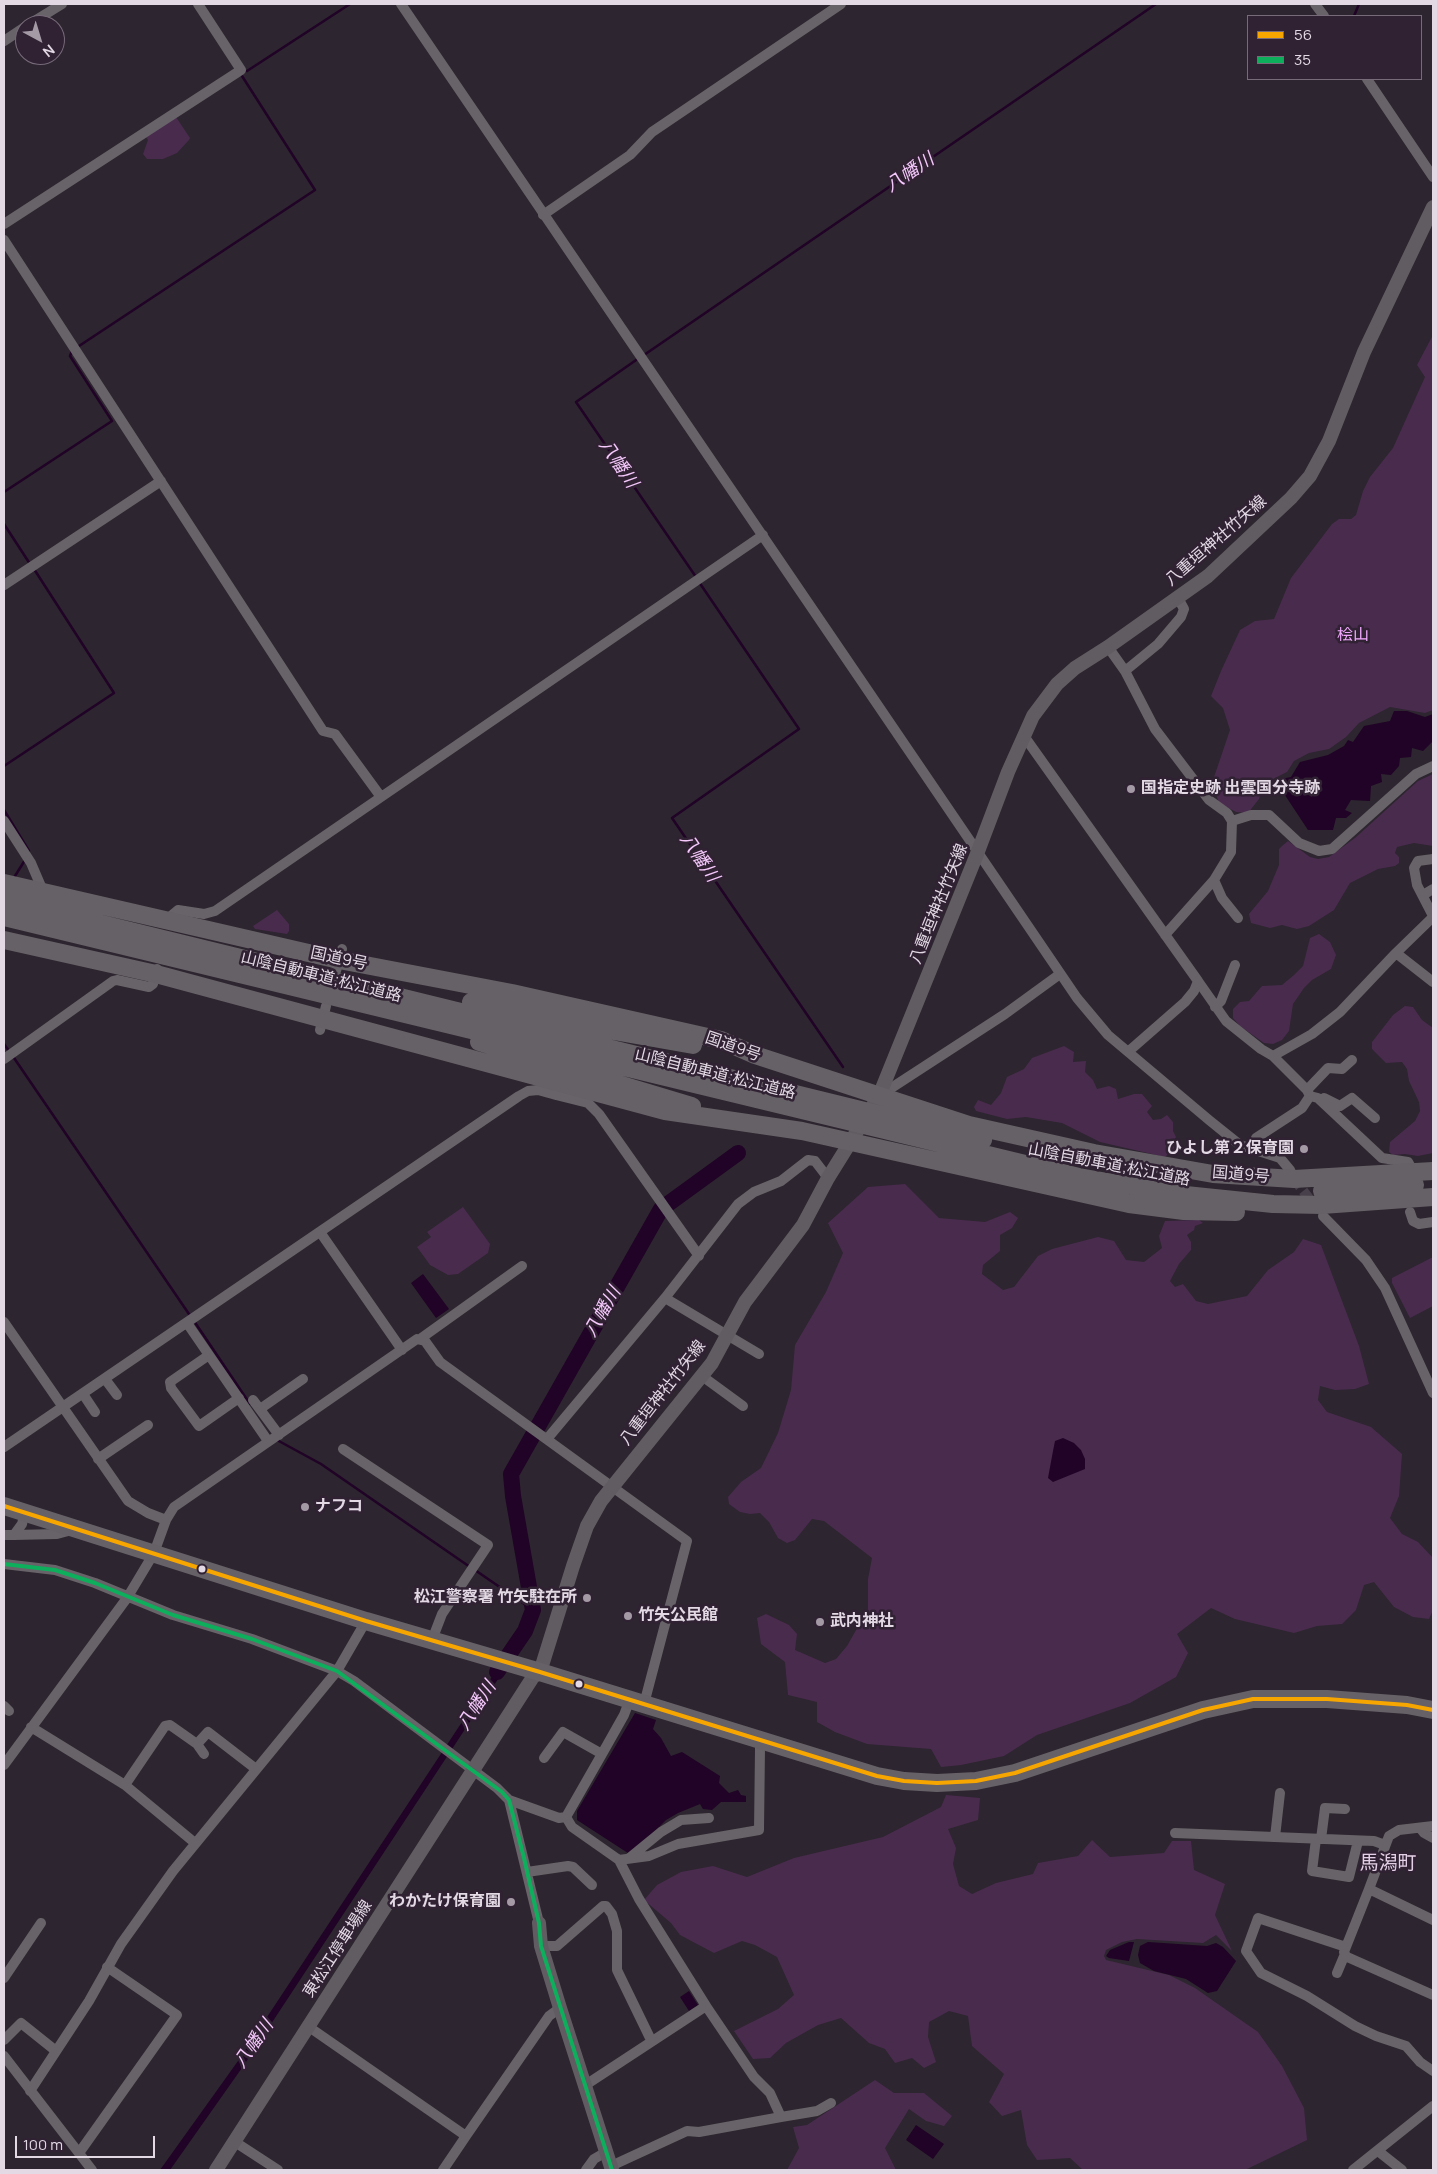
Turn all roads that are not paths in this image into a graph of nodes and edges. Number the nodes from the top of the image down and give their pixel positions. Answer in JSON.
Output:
{"nodes":[{"id":1,"x":62,"y":4,"type":"edge"},
{"id":2,"x":198,"y":4,"type":"edge"},
{"id":3,"x":401,"y":4,"type":"edge"},
{"id":4,"x":840,"y":4,"type":"edge"},
{"id":5,"x":1315,"y":4,"type":"edge"},
{"id":6,"x":44,"y":15,"type":"edge"},
{"id":7,"x":1323,"y":15,"type":"edge"},
{"id":8,"x":15,"y":34,"type":"edge"},
{"id":9,"x":4,"y":41,"type":"edge"},
{"id":10,"x":1368,"y":80,"type":"edge"},
{"id":11,"x":1433,"y":177,"type":"edge"},
{"id":12,"x":1433,"y":207,"type":"edge"},
{"id":13,"x":543,"y":215,"type":"junction"},
{"id":14,"x":4,"y":224,"type":"edge"},
{"id":15,"x":4,"y":240,"type":"edge"},
{"id":16,"x":161,"y":481,"type":"junction"},
{"id":17,"x":763,"y":535,"type":"junction"},
{"id":18,"x":4,"y":585,"type":"edge"},
{"id":19,"x":1178,"y":598,"type":"junction"},
{"id":20,"x":1108,"y":647,"type":"junction"},
{"id":21,"x":1126,"y":670,"type":"junction"},
{"id":22,"x":1024,"y":736,"type":"junction"},
{"id":23,"x":1433,"y":766,"type":"edge"},
{"id":24,"x":381,"y":797,"type":"junction"},
{"id":25,"x":4,"y":820,"type":"edge"},
{"id":26,"x":1232,"y":821,"type":"junction"},
{"id":27,"x":978,"y":854,"type":"junction"},
{"id":28,"x":1433,"y":859,"type":"edge"},
{"id":29,"x":1214,"y":880,"type":"junction"},
{"id":30,"x":4,"y":883,"type":"edge"},
{"id":31,"x":1433,"y":889,"type":"edge"},
{"id":32,"x":43,"y":891,"type":"junction"},
{"id":33,"x":1423,"y":895,"type":"junction"},
{"id":34,"x":4,"y":900,"type":"edge"},
{"id":35,"x":1433,"y":916,"type":"edge"},
{"id":36,"x":4,"y":917,"type":"edge"},
{"id":37,"x":1238,"y":918,"type":"dead end"},
{"id":38,"x":170,"y":922,"type":"junction"},
{"id":39,"x":1165,"y":934,"type":"junction"},
{"id":40,"x":4,"y":940,"type":"edge"},
{"id":41,"x":1396,"y":952,"type":"junction"},
{"id":42,"x":1236,"y":965,"type":"dead end"},
{"id":43,"x":156,"y":972,"type":"junction"},
{"id":44,"x":238,"y":972,"type":"junction"},
{"id":45,"x":310,"y":974,"type":"junction"},
{"id":46,"x":1060,"y":974,"type":"junction"},
{"id":47,"x":1198,"y":982,"type":"junction"},
{"id":48,"x":1433,"y":982,"type":"edge"},
{"id":49,"x":1215,"y":1007,"type":"junction"},
{"id":50,"x":1129,"y":1051,"type":"junction"},
{"id":51,"x":755,"y":1056,"type":"junction"},
{"id":52,"x":1273,"y":1056,"type":"junction"},
{"id":53,"x":4,"y":1059,"type":"edge"},
{"id":54,"x":1352,"y":1060,"type":"dead end"},
{"id":55,"x":704,"y":1078,"type":"junction"},
{"id":56,"x":557,"y":1089,"type":"junction"},
{"id":57,"x":1312,"y":1094,"type":"junction"},
{"id":58,"x":879,"y":1096,"type":"junction"},
{"id":59,"x":1375,"y":1118,"type":"dead end"},
{"id":60,"x":767,"y":1127,"type":"junction"},
{"id":61,"x":937,"y":1136,"type":"junction"},
{"id":62,"x":851,"y":1143,"type":"junction"},
{"id":63,"x":1251,"y":1149,"type":"junction"},
{"id":64,"x":1433,"y":1171,"type":"edge"},
{"id":65,"x":1414,"y":1174,"type":"junction"},
{"id":66,"x":828,"y":1178,"type":"junction"},
{"id":67,"x":1294,"y":1179,"type":"junction"},
{"id":68,"x":1433,"y":1183,"type":"edge"},
{"id":69,"x":1433,"y":1197,"type":"edge"},
{"id":70,"x":1433,"y":1209,"type":"edge"},
{"id":71,"x":1410,"y":1212,"type":"junction"},
{"id":72,"x":1323,"y":1216,"type":"junction"},
{"id":73,"x":1433,"y":1222,"type":"edge"},
{"id":74,"x":320,"y":1232,"type":"junction"},
{"id":75,"x":699,"y":1256,"type":"junction"},
{"id":76,"x":522,"y":1266,"type":"dead end"},
{"id":77,"x":666,"y":1298,"type":"junction"},
{"id":78,"x":191,"y":1321,"type":"junction"},
{"id":79,"x":4,"y":1322,"type":"edge"},
{"id":80,"x":728,"y":1337,"type":"junction"},
{"id":81,"x":420,"y":1339,"type":"junction"},
{"id":82,"x":402,"y":1350,"type":"junction"},
{"id":83,"x":758,"y":1354,"type":"dead end"},
{"id":84,"x":209,"y":1355,"type":"junction"},
{"id":85,"x":702,"y":1376,"type":"junction"},
{"id":86,"x":105,"y":1379,"type":"junction"},
{"id":87,"x":302,"y":1380,"type":"dead end"},
{"id":88,"x":1433,"y":1393,"type":"edge"},
{"id":89,"x":83,"y":1394,"type":"junction"},
{"id":90,"x":117,"y":1395,"type":"dead end"},
{"id":91,"x":239,"y":1398,"type":"junction"},
{"id":92,"x":742,"y":1406,"type":"dead end"},
{"id":93,"x":63,"y":1407,"type":"junction"},
{"id":94,"x":95,"y":1412,"type":"dead end"},
{"id":95,"x":148,"y":1425,"type":"dead end"},
{"id":96,"x":274,"y":1438,"type":"junction"},
{"id":97,"x":548,"y":1439,"type":"junction"},
{"id":98,"x":4,"y":1447,"type":"edge"},
{"id":99,"x":343,"y":1449,"type":"dead end"},
{"id":100,"x":98,"y":1459,"type":"junction"},
{"id":101,"x":612,"y":1485,"type":"junction"},
{"id":102,"x":4,"y":1506,"type":"edge"},
{"id":103,"x":25,"y":1512,"type":"junction"},
{"id":104,"x":166,"y":1520,"type":"junction"},
{"id":105,"x":78,"y":1528,"type":"junction"},
{"id":106,"x":9,"y":1535,"type":"edge"},
{"id":107,"x":154,"y":1553,"type":"junction"},
{"id":108,"x":4,"y":1564,"type":"edge"},
{"id":109,"x":127,"y":1598,"type":"junction"},
{"id":110,"x":366,"y":1621,"type":"junction"},
{"id":111,"x":432,"y":1640,"type":"junction"},
{"id":112,"x":337,"y":1670,"type":"junction"},
{"id":113,"x":540,"y":1672,"type":"junction"},
{"id":114,"x":637,"y":1702,"type":"junction"},
{"id":115,"x":1433,"y":1710,"type":"edge"},
{"id":116,"x":30,"y":1728,"type":"junction"},
{"id":117,"x":762,"y":1740,"type":"junction"},
{"id":118,"x":196,"y":1744,"type":"junction"},
{"id":119,"x":204,"y":1754,"type":"dead end"},
{"id":120,"x":602,"y":1754,"type":"junction"},
{"id":121,"x":544,"y":1758,"type":"dead end"},
{"id":122,"x":5,"y":1759,"type":"edge"},
{"id":123,"x":256,"y":1769,"type":"junction"},
{"id":124,"x":474,"y":1771,"type":"junction"},
{"id":125,"x":125,"y":1785,"type":"junction"},
{"id":126,"x":1280,"y":1793,"type":"dead end"},
{"id":127,"x":509,"y":1800,"type":"junction"},
{"id":128,"x":1345,"y":1809,"type":"dead end"},
{"id":129,"x":566,"y":1817,"type":"junction"},
{"id":130,"x":709,"y":1818,"type":"dead end"},
{"id":131,"x":1433,"y":1826,"type":"edge"},
{"id":132,"x":1420,"y":1828,"type":"junction"},
{"id":133,"x":1175,"y":1833,"type":"dead end"},
{"id":134,"x":1275,"y":1837,"type":"junction"},
{"id":135,"x":1433,"y":1838,"type":"edge"},
{"id":136,"x":1318,"y":1839,"type":"junction"},
{"id":137,"x":1358,"y":1840,"type":"junction"},
{"id":138,"x":195,"y":1844,"type":"junction"},
{"id":139,"x":1385,"y":1845,"type":"junction"},
{"id":140,"x":624,"y":1860,"type":"junction"},
{"id":141,"x":527,"y":1872,"type":"junction"},
{"id":142,"x":592,"y":1884,"type":"dead end"},
{"id":143,"x":1369,"y":1889,"type":"junction"},
{"id":144,"x":1433,"y":1920,"type":"edge"},
{"id":145,"x":41,"y":1923,"type":"dead end"},
{"id":146,"x":539,"y":1923,"type":"joint"},
{"id":147,"x":541,"y":1946,"type":"junction"},
{"id":148,"x":1345,"y":1951,"type":"junction"},
{"id":149,"x":107,"y":1967,"type":"junction"},
{"id":150,"x":1337,"y":1973,"type":"dead end"},
{"id":151,"x":4,"y":1978,"type":"edge"},
{"id":152,"x":1433,"y":1994,"type":"edge"},
{"id":153,"x":706,"y":2006,"type":"junction"},
{"id":154,"x":560,"y":2008,"type":"junction"},
{"id":155,"x":309,"y":2027,"type":"junction"},
{"id":156,"x":4,"y":2040,"type":"edge"},
{"id":157,"x":652,"y":2040,"type":"junction"},
{"id":158,"x":56,"y":2051,"type":"junction"},
{"id":159,"x":4,"y":2056,"type":"edge"},
{"id":160,"x":1433,"y":2071,"type":"edge"},
{"id":161,"x":584,"y":2086,"type":"junction"},
{"id":162,"x":30,"y":2091,"type":"junction"},
{"id":163,"x":831,"y":2103,"type":"dead end"},
{"id":164,"x":1433,"y":2106,"type":"edge"},
{"id":165,"x":781,"y":2117,"type":"junction"},
{"id":166,"x":466,"y":2136,"type":"junction"},
{"id":167,"x":235,"y":2142,"type":"junction"},
{"id":168,"x":1378,"y":2151,"type":"junction"},
{"id":169,"x":606,"y":2152,"type":"junction"},
{"id":170,"x":79,"y":2153,"type":"junction"},
{"id":171,"x":612,"y":2168,"type":"edge"},
{"id":172,"x":92,"y":2170,"type":"edge"},
{"id":173,"x":216,"y":2170,"type":"edge"},
{"id":174,"x":278,"y":2170,"type":"edge"},
{"id":175,"x":443,"y":2170,"type":"edge"},
{"id":176,"x":586,"y":2170,"type":"edge"},
{"id":177,"x":1353,"y":2170,"type":"edge"},
{"id":178,"x":1402,"y":2170,"type":"edge"}],
"edges":[{"from":1,"to":6,"type":"street"},
{"from":2,"to":14,"type":"street"},
{"from":3,"to":13,"type":"street"},
{"from":4,"to":13,"type":"street"},
{"from":5,"to":7,"type":"street"},
{"from":8,"to":9,"type":"street"},
{"from":10,"to":11,"type":"street"},
{"from":12,"to":19,"type":"main road","name":"八重垣神社竹矢線"},
{"from":13,"to":17,"type":"street"},
{"from":15,"to":16,"type":"street"},
{"from":16,"to":18,"type":"street"},
{"from":16,"to":24,"type":"street"},
{"from":17,"to":24,"type":"street"},
{"from":17,"to":27,"type":"street"},
{"from":19,"to":20,"type":"main road","name":"八重垣神社竹矢線"},
{"from":19,"to":21,"type":"street"},
{"from":20,"to":21,"type":"street"},
{"from":20,"to":22,"type":"main road","name":"八重垣神社竹矢線"},
{"from":21,"to":26,"type":"street"},
{"from":22,"to":27,"type":"main road","name":"八重垣神社竹矢線"},
{"from":22,"to":39,"type":"street"},
{"from":23,"to":26,"type":"street"},
{"from":24,"to":38,"type":"street"},
{"from":25,"to":32,"type":"street"},
{"from":26,"to":29,"type":"street"},
{"from":27,"to":46,"type":"street"},
{"from":27,"to":58,"type":"main road","name":"八重垣神社竹矢線"},
{"from":28,"to":33,"type":"street"},
{"from":29,"to":37,"type":"street"},
{"from":29,"to":39,"type":"street"},
{"from":30,"to":32,"type":"highway","name":"国道9号"},
{"from":31,"to":33,"type":"street"},
{"from":32,"to":38,"type":"highway","name":"国道9号"},
{"from":33,"to":35,"type":"street"},
{"from":34,"to":45,"type":"highway","name":"山陰自動車道;松江道路"},
{"from":35,"to":41,"type":"street"},
{"from":36,"to":44,"type":"highway","name":"山陰自動車道;松江道路"},
{"from":38,"to":51,"type":"highway","name":"国道9号"},
{"from":39,"to":47,"type":"street"},
{"from":40,"to":43,"type":"highway"},
{"from":41,"to":48,"type":"street"},
{"from":41,"to":52,"type":"street"},
{"from":42,"to":49,"type":"street"},
{"from":43,"to":53,"type":"street"},
{"from":43,"to":56,"type":"highway"},
{"from":44,"to":55,"type":"highway","name":"山陰自動車道;松江道路"},
{"from":44,"to":60,"type":"highway"},
{"from":45,"to":51,"type":"highway"},
{"from":45,"to":55,"type":"highway","name":"山陰自動車道;松江道路"},
{"from":46,"to":50,"type":"street"},
{"from":46,"to":58,"type":"street"},
{"from":47,"to":49,"type":"street"},
{"from":47,"to":50,"type":"street"},
{"from":49,"to":52,"type":"street"},
{"from":50,"to":63,"type":"street"},
{"from":51,"to":58,"type":"highway","name":"国道9号"},
{"from":52,"to":57,"type":"street"},
{"from":54,"to":57,"type":"street"},
{"from":55,"to":61,"type":"highway","name":"山陰自動車道;松江道路"},
{"from":56,"to":60,"type":"highway"},
{"from":56,"to":74,"type":"street"},
{"from":56,"to":75,"type":"street"},
{"from":57,"to":59,"type":"street"},
{"from":57,"to":63,"type":"street"},
{"from":57,"to":65,"type":"street"},
{"from":58,"to":62,"type":"main road","name":"八重垣神社竹矢線"},
{"from":58,"to":67,"type":"highway","name":"国道9号"},
{"from":60,"to":62,"type":"highway"},
{"from":61,"to":68,"type":"highway","name":"山陰自動車道;松江道路"},
{"from":61,"to":69,"type":"highway","name":"山陰自動車道;松江道路"},
{"from":62,"to":66,"type":"main road","name":"八重垣神社竹矢線"},
{"from":62,"to":72,"type":"highway"},
{"from":63,"to":67,"type":"street"},
{"from":64,"to":65,"type":"highway","name":"国道9号"},
{"from":65,"to":67,"type":"highway","name":"国道9号"},
{"from":66,"to":75,"type":"street"},
{"from":66,"to":80,"type":"main road","name":"八重垣神社竹矢線"},
{"from":70,"to":71,"type":"highway"},
{"from":71,"to":72,"type":"highway"},
{"from":71,"to":73,"type":"street"},
{"from":72,"to":88,"type":"street"},
{"from":74,"to":78,"type":"street"},
{"from":74,"to":82,"type":"street"},
{"from":75,"to":77,"type":"street"},
{"from":76,"to":81,"type":"street"},
{"from":77,"to":80,"type":"street"},
{"from":77,"to":97,"type":"street"},
{"from":78,"to":84,"type":"street"},
{"from":78,"to":86,"type":"street"},
{"from":79,"to":93,"type":"street"},
{"from":80,"to":83,"type":"street"},
{"from":80,"to":85,"type":"main road","name":"八重垣神社竹矢線"},
{"from":81,"to":82,"type":"street"},
{"from":81,"to":97,"type":"street"},
{"from":82,"to":96,"type":"street"},
{"from":84,"to":91,"type":"street"},
{"from":84,"to":91,"type":"street"},
{"from":85,"to":92,"type":"street"},
{"from":85,"to":101,"type":"main road","name":"八重垣神社竹矢線"},
{"from":86,"to":89,"type":"street"},
{"from":86,"to":90,"type":"street"},
{"from":87,"to":96,"type":"street"},
{"from":89,"to":93,"type":"street"},
{"from":89,"to":94,"type":"street"},
{"from":91,"to":96,"type":"street"},
{"from":93,"to":98,"type":"street"},
{"from":93,"to":100,"type":"street"},
{"from":95,"to":100,"type":"street"},
{"from":96,"to":104,"type":"street"},
{"from":97,"to":101,"type":"street"},
{"from":99,"to":111,"type":"street"},
{"from":100,"to":104,"type":"street"},
{"from":101,"to":113,"type":"main road","name":"八重垣神社竹矢線"},
{"from":101,"to":114,"type":"street"},
{"from":102,"to":103,"type":"highway"},
{"from":103,"to":105,"type":"highway"},
{"from":103,"to":106,"type":"street"},
{"from":104,"to":107,"type":"street"},
{"from":105,"to":106,"type":"street"},
{"from":105,"to":107,"type":"highway"},
{"from":107,"to":109,"type":"street"},
{"from":107,"to":110,"type":"highway"},
{"from":108,"to":109,"type":"street"},
{"from":109,"to":112,"type":"street"},
{"from":109,"to":116,"type":"street"},
{"from":110,"to":111,"type":"highway"},
{"from":110,"to":112,"type":"street"},
{"from":111,"to":113,"type":"highway"},
{"from":112,"to":123,"type":"street"},
{"from":112,"to":124,"type":"street"},
{"from":113,"to":114,"type":"highway"},
{"from":113,"to":124,"type":"main road","name":"東松江停車場線"},
{"from":114,"to":117,"type":"highway"},
{"from":114,"to":120,"type":"street"},
{"from":115,"to":117,"type":"highway"},
{"from":116,"to":122,"type":"street"},
{"from":116,"to":125,"type":"street"},
{"from":117,"to":140,"type":"street"},
{"from":118,"to":119,"type":"street"},
{"from":118,"to":123,"type":"street"},
{"from":118,"to":125,"type":"street"},
{"from":120,"to":121,"type":"street"},
{"from":120,"to":129,"type":"street"},
{"from":123,"to":138,"type":"street"},
{"from":124,"to":127,"type":"street"},
{"from":124,"to":155,"type":"main road","name":"東松江停車場線"},
{"from":125,"to":138,"type":"street"},
{"from":126,"to":134,"type":"street"},
{"from":127,"to":129,"type":"street"},
{"from":127,"to":141,"type":"street"},
{"from":128,"to":136,"type":"street"},
{"from":129,"to":140,"type":"street"},
{"from":130,"to":140,"type":"street"},
{"from":131,"to":132,"type":"street"},
{"from":132,"to":135,"type":"street"},
{"from":132,"to":139,"type":"street"},
{"from":133,"to":134,"type":"street"},
{"from":134,"to":136,"type":"street"},
{"from":136,"to":137,"type":"street"},
{"from":136,"to":137,"type":"street"},
{"from":137,"to":139,"type":"street"},
{"from":138,"to":149,"type":"street"},
{"from":139,"to":143,"type":"street"},
{"from":140,"to":153,"type":"street"},
{"from":141,"to":142,"type":"street"},
{"from":141,"to":146,"type":"street"},
{"from":143,"to":144,"type":"street"},
{"from":143,"to":148,"type":"street"},
{"from":145,"to":151,"type":"street"},
{"from":146,"to":147,"type":"main road"},
{"from":147,"to":154,"type":"main road"},
{"from":147,"to":157,"type":"street"},
{"from":148,"to":150,"type":"street"},
{"from":148,"to":152,"type":"street"},
{"from":148,"to":160,"type":"street"},
{"from":149,"to":158,"type":"street"},
{"from":149,"to":170,"type":"street"},
{"from":153,"to":157,"type":"street"},
{"from":153,"to":165,"type":"street"},
{"from":154,"to":161,"type":"main road"},
{"from":154,"to":166,"type":"street"},
{"from":155,"to":166,"type":"street"},
{"from":155,"to":167,"type":"main road","name":"東松江停車場線"},
{"from":156,"to":158,"type":"street"},
{"from":157,"to":161,"type":"street"},
{"from":158,"to":162,"type":"street"},
{"from":159,"to":162,"type":"street"},
{"from":161,"to":169,"type":"main road"},
{"from":162,"to":170,"type":"street"},
{"from":163,"to":165,"type":"street"},
{"from":164,"to":168,"type":"street"},
{"from":165,"to":171,"type":"street"},
{"from":166,"to":175,"type":"street"},
{"from":167,"to":173,"type":"main road","name":"東松江停車場線"},
{"from":167,"to":174,"type":"street"},
{"from":168,"to":177,"type":"street"},
{"from":168,"to":178,"type":"street"},
{"from":169,"to":171,"type":"main road"},
{"from":169,"to":176,"type":"street"},
{"from":170,"to":172,"type":"street"}]}
